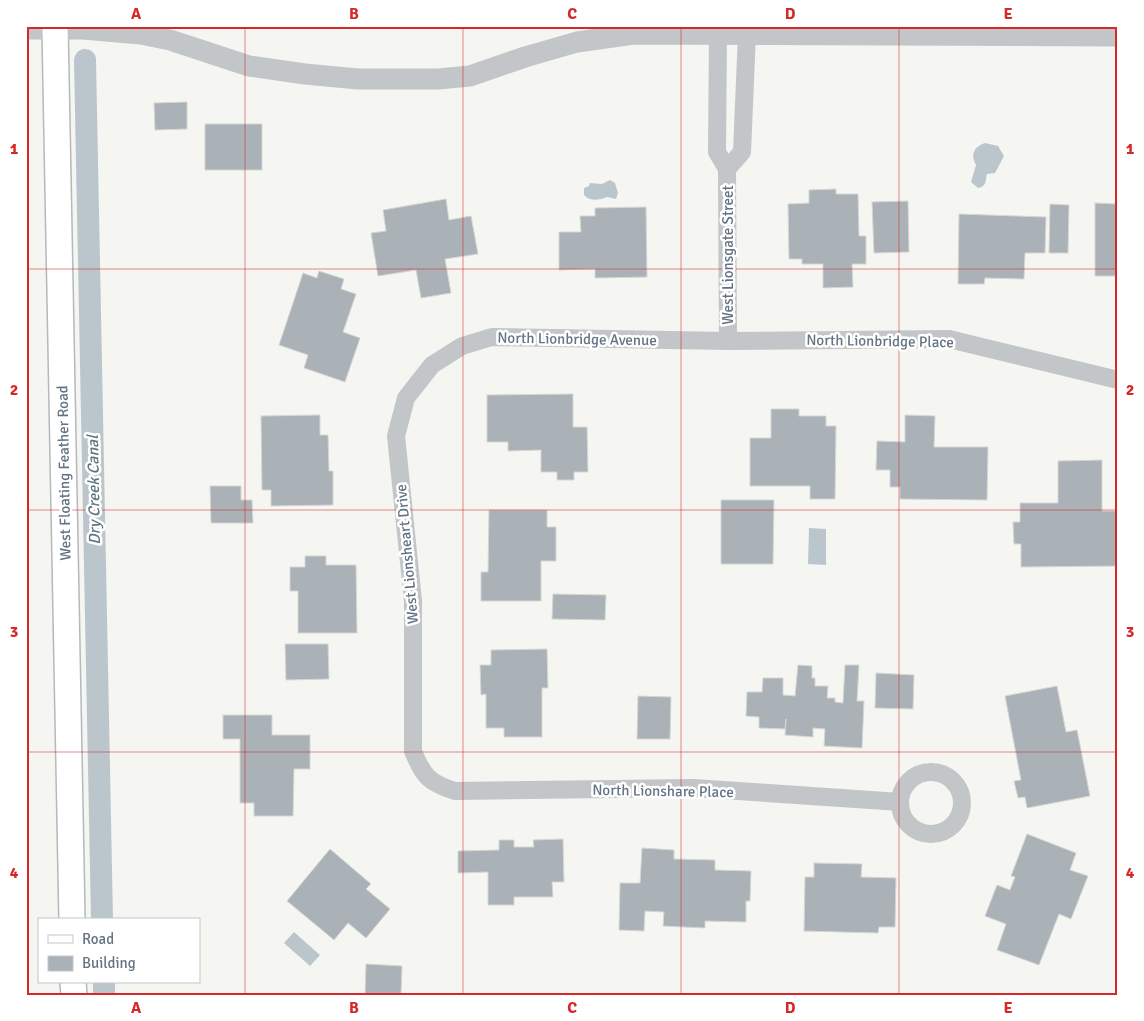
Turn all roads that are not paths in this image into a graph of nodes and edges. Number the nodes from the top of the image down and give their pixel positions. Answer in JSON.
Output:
{"nodes":[{"id":1,"x":55,"y":27,"type":"edge"},
{"id":2,"x":26,"y":28,"type":"edge"},
{"id":3,"x":1082,"y":31,"type":"edge"},
{"id":4,"x":718,"y":33,"type":"junction"},
{"id":5,"x":747,"y":33,"type":"junction"},
{"id":6,"x":1118,"y":36,"type":"edge"},
{"id":7,"x":728,"y":169,"type":"junction"},
{"id":8,"x":728,"y":341,"type":"junction"},
{"id":9,"x":432,"y":365,"type":"joint"},
{"id":10,"x":1118,"y":380,"type":"edge"},
{"id":11,"x":428,"y":780,"type":"joint"},
{"id":12,"x":900,"y":802,"type":"dead end"},
{"id":13,"x":72,"y":918,"type":"edge"}],
"edges":[{"from":1,"to":2,"type":"street"},
{"from":1,"to":4,"type":"street"},
{"from":1,"to":13,"type":"main road","name":"West Floating Feather Road"},
{"from":3,"to":5,"type":"street"},
{"from":3,"to":6,"type":"street"},
{"from":4,"to":5,"type":"street"},
{"from":4,"to":7,"type":"street","name":"West Lionsgate Street"},
{"from":5,"to":7,"type":"street","name":"West Lionsgate Street"},
{"from":7,"to":8,"type":"street","name":"West Lionsgate Street"},
{"from":8,"to":9,"type":"street","name":"North Lionbridge Avenue"},
{"from":8,"to":10,"type":"street","name":"North Lionbridge Place"},
{"from":9,"to":11,"type":"street","name":"West Lionsheart Drive"},
{"from":11,"to":12,"type":"street","name":"North Lionshare Place"}]}
